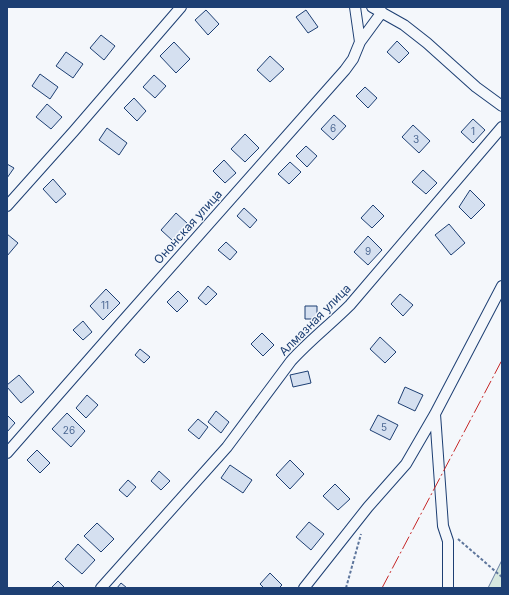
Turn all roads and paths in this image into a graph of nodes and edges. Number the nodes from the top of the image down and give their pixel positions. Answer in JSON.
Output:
{"nodes":[{"id":1,"x":181,"y":7,"type":"edge"},
{"id":2,"x":355,"y":7,"type":"edge"},
{"id":3,"x":372,"y":7,"type":"edge"},
{"id":4,"x":382,"y":12,"type":"junction"},
{"id":5,"x":360,"y":42,"type":"junction"},
{"id":6,"x":502,"y":106,"type":"edge"},
{"id":7,"x":502,"y":128,"type":"edge"},
{"id":8,"x":7,"y":206,"type":"edge"},
{"id":9,"x":502,"y":286,"type":"edge"},
{"id":10,"x":434,"y":414,"type":"junction"},
{"id":11,"x":7,"y":453,"type":"edge"},
{"id":12,"x":443,"y":526,"type":"junction"},
{"id":13,"x":362,"y":529,"type":"dead end"},
{"id":14,"x":502,"y":578,"type":"edge"},
{"id":15,"x":101,"y":588,"type":"edge"},
{"id":16,"x":304,"y":588,"type":"edge"},
{"id":17,"x":346,"y":588,"type":"edge"},
{"id":18,"x":448,"y":588,"type":"edge"}],
"edges":[{"from":1,"to":8,"type":"street"},
{"from":2,"to":5,"type":"street"},
{"from":3,"to":4,"type":"street"},
{"from":4,"to":5,"type":"street","name":"Ононская улица"},
{"from":4,"to":6,"type":"street"},
{"from":5,"to":11,"type":"street","name":"Ононская улица"},
{"from":7,"to":15,"type":"street","name":"Алмазная улица"},
{"from":9,"to":10,"type":"street"},
{"from":10,"to":12,"type":"street"},
{"from":10,"to":16,"type":"street"},
{"from":12,"to":14,"type":"path"},
{"from":12,"to":18,"type":"street"},
{"from":13,"to":17,"type":"path"}]}
